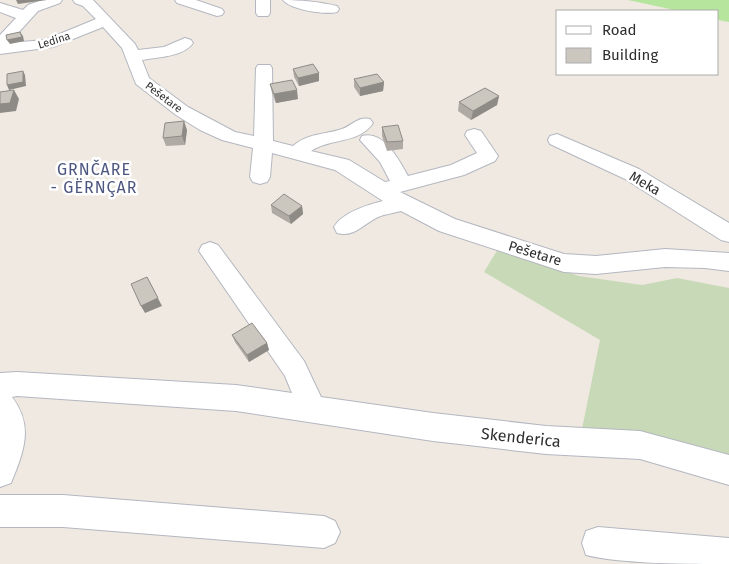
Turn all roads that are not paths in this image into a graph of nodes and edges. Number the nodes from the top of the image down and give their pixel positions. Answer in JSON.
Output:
{"nodes":[{"id":1,"x":55,"y":0,"type":"edge"},
{"id":2,"x":80,"y":0,"type":"edge"},
{"id":3,"x":182,"y":0,"type":"edge"},
{"id":4,"x":290,"y":0,"type":"edge"},
{"id":5,"x":0,"y":7,"type":"edge"},
{"id":6,"x":332,"y":9,"type":"dead end"},
{"id":7,"x":217,"y":12,"type":"dead end"},
{"id":8,"x":25,"y":16,"type":"junction"},
{"id":9,"x":105,"y":20,"type":"junction"},
{"id":10,"x":185,"y":42,"type":"dead end"},
{"id":11,"x":0,"y":44,"type":"edge"},
{"id":12,"x":0,"y":49,"type":"edge"},
{"id":13,"x":133,"y":56,"type":"junction"},
{"id":14,"x":264,"y":68,"type":"dead end"},
{"id":15,"x":474,"y":135,"type":"dead end"},
{"id":16,"x":557,"y":140,"type":"dead end"},
{"id":17,"x":264,"y":146,"type":"junction"},
{"id":18,"x":298,"y":152,"type":"junction"},
{"id":19,"x":260,"y":177,"type":"dead end"},
{"id":20,"x":610,"y":178,"type":"dead end"},
{"id":21,"x":402,"y":193,"type":"junction"},
{"id":22,"x":345,"y":227,"type":"dead end"},
{"id":23,"x":729,"y":234,"type":"edge"},
{"id":24,"x":729,"y":245,"type":"edge"},
{"id":25,"x":210,"y":251,"type":"dead end"},
{"id":26,"x":729,"y":262,"type":"edge"},
{"id":27,"x":0,"y":385,"type":"edge"},
{"id":28,"x":0,"y":404,"type":"edge"},
{"id":29,"x":312,"y":408,"type":"junction"},
{"id":30,"x":729,"y":470,"type":"edge"},
{"id":31,"x":0,"y":472,"type":"edge"},
{"id":32,"x":0,"y":511,"type":"edge"},
{"id":33,"x":324,"y":532,"type":"dead end"},
{"id":34,"x":598,"y":543,"type":"dead end"},
{"id":35,"x":729,"y":555,"type":"edge"}],
"edges":[{"from":1,"to":8,"type":"street"},
{"from":2,"to":9,"type":"street","name":"Pešetare"},
{"from":3,"to":7,"type":"street"},
{"from":4,"to":6,"type":"street"},
{"from":5,"to":8,"type":"street"},
{"from":8,"to":11,"type":"street"},
{"from":9,"to":12,"type":"street","name":"Ledina"},
{"from":9,"to":13,"type":"street","name":"Pešetare"},
{"from":10,"to":13,"type":"street"},
{"from":13,"to":17,"type":"street","name":"Pešetare"},
{"from":14,"to":17,"type":"street"},
{"from":15,"to":21,"type":"street"},
{"from":16,"to":23,"type":"street","name":"Meka"},
{"from":17,"to":18,"type":"street","name":"Pešetare"},
{"from":17,"to":19,"type":"street"},
{"from":18,"to":21,"type":"street","name":"Pešetare"},
{"from":18,"to":21,"type":"street"},
{"from":20,"to":24,"type":"street"},
{"from":21,"to":22,"type":"street"},
{"from":21,"to":26,"type":"street","name":"Pešetare"},
{"from":25,"to":29,"type":"street"},
{"from":27,"to":29,"type":"street","name":"Skenderica"},
{"from":28,"to":31,"type":"street"},
{"from":29,"to":30,"type":"street","name":"Skenderica"},
{"from":32,"to":33,"type":"street"},
{"from":34,"to":35,"type":"street"}]}
